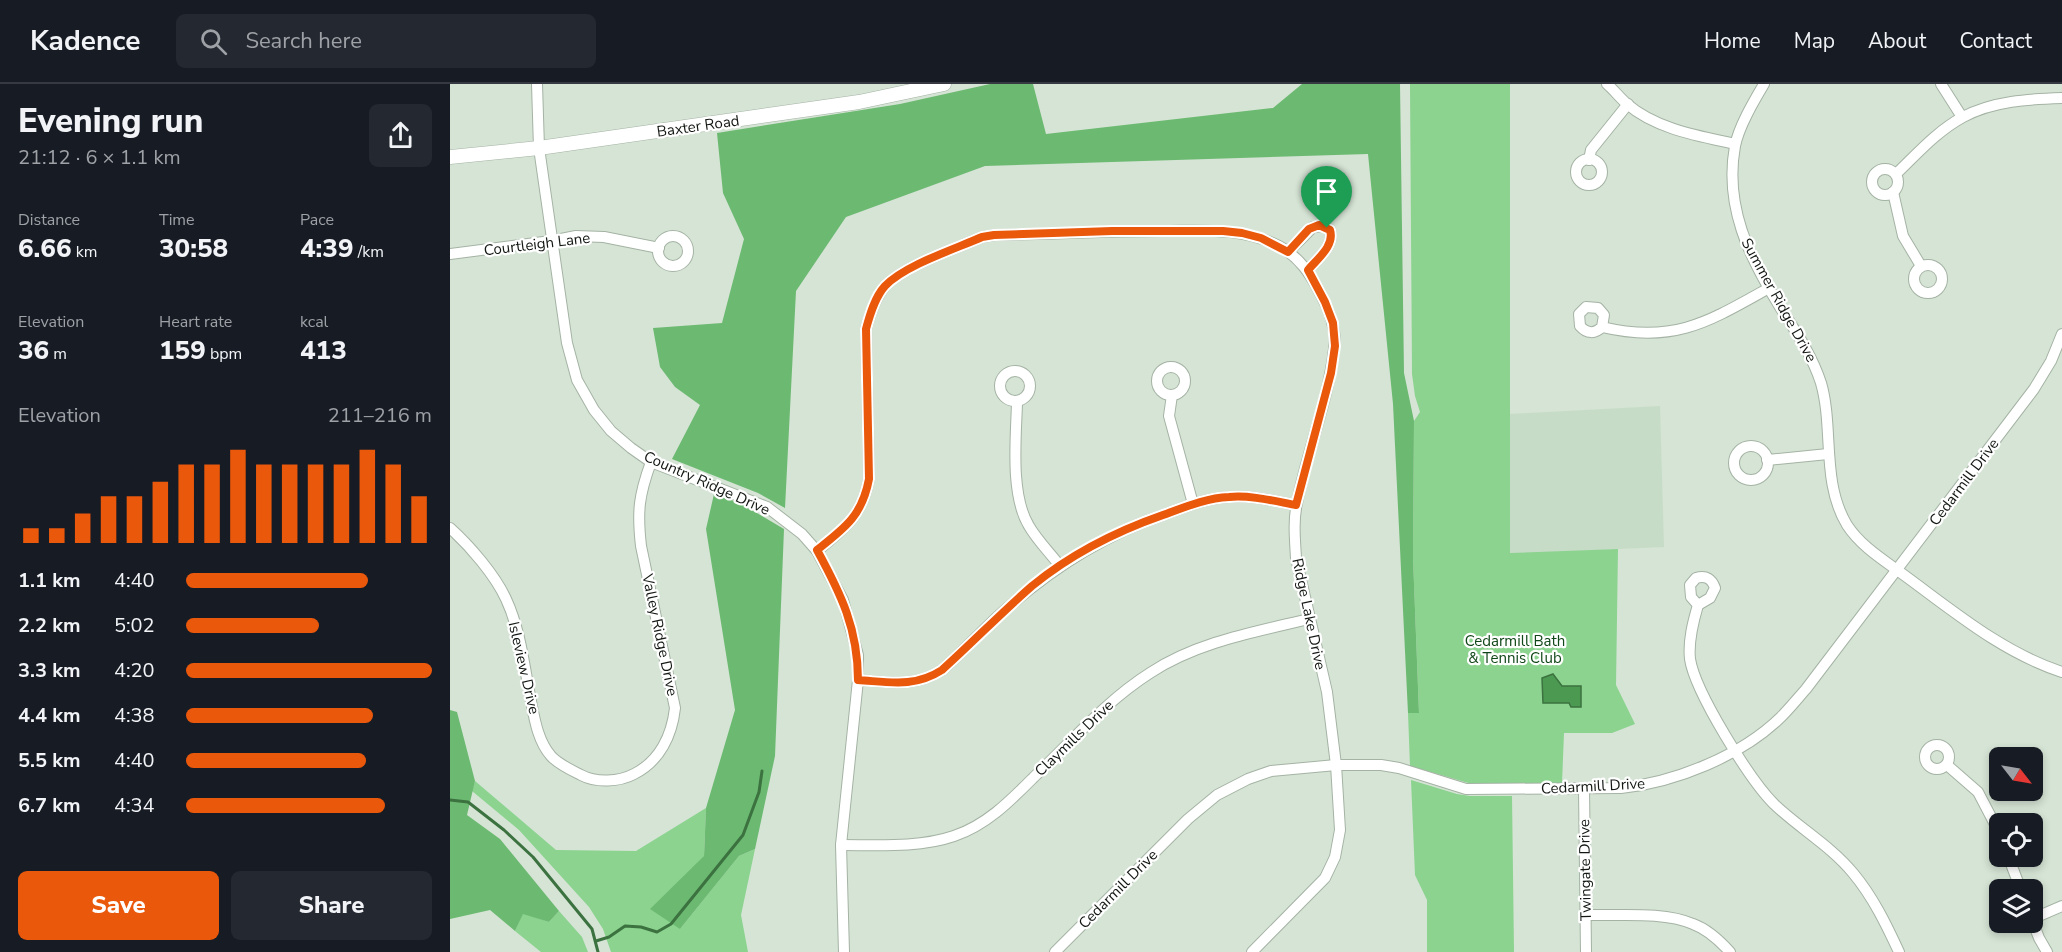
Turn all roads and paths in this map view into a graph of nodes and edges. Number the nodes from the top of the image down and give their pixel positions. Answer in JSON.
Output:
{"nodes":[{"id":1,"x":537,"y":84,"type":"edge"},
{"id":2,"x":944,"y":84,"type":"edge"},
{"id":3,"x":1607,"y":84,"type":"edge"},
{"id":4,"x":1764,"y":84,"type":"edge"},
{"id":5,"x":1941,"y":84,"type":"edge"},
{"id":6,"x":2062,"y":98,"type":"edge"},
{"id":7,"x":1628,"y":104,"type":"junction"},
{"id":8,"x":1962,"y":117,"type":"junction"},
{"id":9,"x":1736,"y":144,"type":"junction"},
{"id":10,"x":539,"y":148,"type":"junction"},
{"id":11,"x":450,"y":158,"type":"edge"},
{"id":12,"x":1589,"y":160,"type":"dead end"},
{"id":13,"x":1896,"y":174,"type":"junction"},
{"id":14,"x":1893,"y":192,"type":"junction"},
{"id":15,"x":551,"y":241,"type":"junction"},
{"id":16,"x":659,"y":248,"type":"dead end"},
{"id":17,"x":450,"y":254,"type":"edge"},
{"id":18,"x":1292,"y":255,"type":"junction"},
{"id":19,"x":1921,"y":266,"type":"dead end"},
{"id":20,"x":1308,"y":270,"type":"junction"},
{"id":21,"x":1769,"y":288,"type":"junction"},
{"id":22,"x":1602,"y":327,"type":"dead end"},
{"id":23,"x":2062,"y":334,"type":"edge"},
{"id":24,"x":1172,"y":394,"type":"dead end"},
{"id":25,"x":1017,"y":402,"type":"dead end"},
{"id":26,"x":1828,"y":454,"type":"junction"},
{"id":27,"x":1767,"y":460,"type":"dead end"},
{"id":28,"x":651,"y":462,"type":"junction"},
{"id":29,"x":1193,"y":504,"type":"junction"},
{"id":30,"x":1296,"y":505,"type":"junction"},
{"id":31,"x":450,"y":528,"type":"edge"},
{"id":32,"x":817,"y":550,"type":"junction"},
{"id":33,"x":1060,"y":566,"type":"junction"},
{"id":34,"x":1897,"y":570,"type":"junction"},
{"id":35,"x":1698,"y":605,"type":"dead end"},
{"id":36,"x":1309,"y":619,"type":"junction"},
{"id":37,"x":2062,"y":672,"type":"edge"},
{"id":38,"x":858,"y":680,"type":"junction"},
{"id":39,"x":1734,"y":749,"type":"junction"},
{"id":40,"x":1336,"y":765,"type":"junction"},
{"id":41,"x":1947,"y":765,"type":"dead end"},
{"id":42,"x":614,"y":780,"type":"joint"},
{"id":43,"x":1584,"y":789,"type":"junction"},
{"id":44,"x":1989,"y":813,"type":"edge"},
{"id":45,"x":841,"y":845,"type":"junction"},
{"id":46,"x":2062,"y":906,"type":"edge"},
{"id":47,"x":1586,"y":915,"type":"junction"},
{"id":48,"x":2043,"y":915,"type":"edge"},
{"id":49,"x":2037,"y":933,"type":"edge"},
{"id":50,"x":844,"y":952,"type":"edge"},
{"id":51,"x":1055,"y":952,"type":"edge"},
{"id":52,"x":1253,"y":952,"type":"edge"},
{"id":53,"x":1586,"y":952,"type":"edge"},
{"id":54,"x":1730,"y":952,"type":"edge"},
{"id":55,"x":1899,"y":952,"type":"edge"},
{"id":56,"x":2047,"y":952,"type":"edge"}],
"edges":[{"from":1,"to":10,"type":"street","name":"Country Ridge Drive"},
{"from":2,"to":10,"type":"main road","name":"Baxter Road"},
{"from":3,"to":7,"type":"street"},
{"from":4,"to":9,"type":"street","name":"Summer Ridge Drive"},
{"from":5,"to":8,"type":"street"},
{"from":6,"to":8,"type":"street"},
{"from":7,"to":9,"type":"street"},
{"from":7,"to":12,"type":"street"},
{"from":8,"to":13,"type":"street"},
{"from":9,"to":21,"type":"street","name":"Summer Ridge Drive"},
{"from":10,"to":11,"type":"main road","name":"Baxter Road"},
{"from":10,"to":15,"type":"street","name":"Country Ridge Drive"},
{"from":13,"to":14,"type":"street"},
{"from":13,"to":14,"type":"street"},
{"from":14,"to":19,"type":"street"},
{"from":15,"to":16,"type":"street","name":"Courtleigh Lane"},
{"from":15,"to":17,"type":"street","name":"Courtleigh Lane"},
{"from":15,"to":28,"type":"street","name":"Country Ridge Drive"},
{"from":18,"to":20,"type":"street","name":"Ridge Lake Drive"},
{"from":18,"to":20,"type":"street"},
{"from":18,"to":32,"type":"street","name":"Ridge Lake Drive"},
{"from":20,"to":30,"type":"street","name":"Ridge Lake Drive"},
{"from":21,"to":22,"type":"street"},
{"from":21,"to":26,"type":"street","name":"Summer Ridge Drive"},
{"from":23,"to":34,"type":"street","name":"Cedarmill Drive"},
{"from":24,"to":29,"type":"street"},
{"from":25,"to":33,"type":"street"},
{"from":26,"to":27,"type":"street"},
{"from":26,"to":34,"type":"street","name":"Summer Ridge Drive"},
{"from":28,"to":32,"type":"street","name":"Country Ridge Drive"},
{"from":28,"to":42,"type":"street","name":"Valley Ridge Drive"},
{"from":29,"to":30,"type":"street"},
{"from":29,"to":33,"type":"street"},
{"from":30,"to":36,"type":"street","name":"Ridge Lake Drive"},
{"from":31,"to":42,"type":"street","name":"Isleview Drive"},
{"from":32,"to":38,"type":"street","name":"Country Ridge Drive"},
{"from":33,"to":38,"type":"street"},
{"from":34,"to":37,"type":"street","name":"Summer Ridge Drive"},
{"from":34,"to":39,"type":"street","name":"Cedarmill Drive"},
{"from":35,"to":39,"type":"street"},
{"from":36,"to":40,"type":"street","name":"Ridge Lake Drive"},
{"from":36,"to":45,"type":"street","name":"Claymills Drive"},
{"from":38,"to":45,"type":"street","name":"Country Ridge Drive"},
{"from":39,"to":43,"type":"street","name":"Cedarmill Drive"},
{"from":39,"to":55,"type":"street"},
{"from":40,"to":43,"type":"street","name":"Cedarmill Drive"},
{"from":40,"to":51,"type":"street","name":"Cedarmill Drive"},
{"from":40,"to":52,"type":"street","name":"Ridge Lake Drive"},
{"from":41,"to":44,"type":"street"},
{"from":43,"to":47,"type":"street","name":"Twingate Drive"},
{"from":45,"to":50,"type":"street","name":"Country Ridge Drive"},
{"from":46,"to":48,"type":"street"},
{"from":47,"to":53,"type":"street","name":"Twingate Drive"},
{"from":47,"to":54,"type":"street"},
{"from":49,"to":56,"type":"street"}]}
